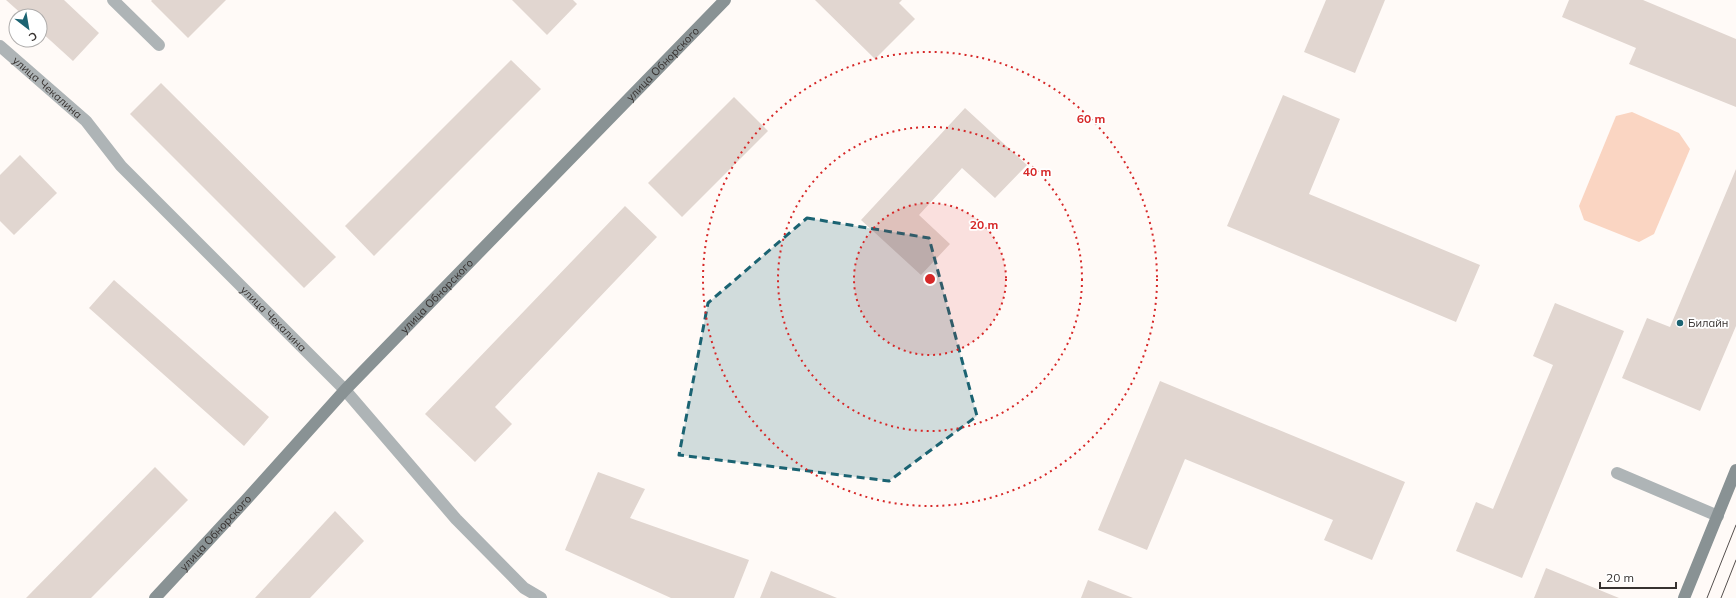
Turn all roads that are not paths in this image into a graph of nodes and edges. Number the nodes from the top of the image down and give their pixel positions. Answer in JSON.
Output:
{"nodes":[{"id":1,"x":112,"y":0,"type":"edge"},
{"id":2,"x":725,"y":0,"type":"edge"},
{"id":3,"x":159,"y":45,"type":"dead end"},
{"id":4,"x":0,"y":46,"type":"edge"},
{"id":5,"x":345,"y":390,"type":"junction"},
{"id":6,"x":1736,"y":470,"type":"edge"},
{"id":7,"x":1617,"y":473,"type":"dead end"},
{"id":8,"x":1718,"y":516,"type":"junction"},
{"id":9,"x":155,"y":598,"type":"edge"},
{"id":10,"x":541,"y":598,"type":"edge"},
{"id":11,"x":1684,"y":598,"type":"edge"}],
"edges":[{"from":1,"to":3,"type":"street"},
{"from":2,"to":5,"type":"main road","name":"улица Обнорского"},
{"from":4,"to":5,"type":"street","name":"улица Чекалина"},
{"from":5,"to":9,"type":"main road","name":"улица Обнорского"},
{"from":5,"to":10,"type":"street","name":"улица Чекалина"},
{"from":6,"to":8,"type":"main road"},
{"from":7,"to":8,"type":"street"},
{"from":8,"to":11,"type":"main road"}]}
